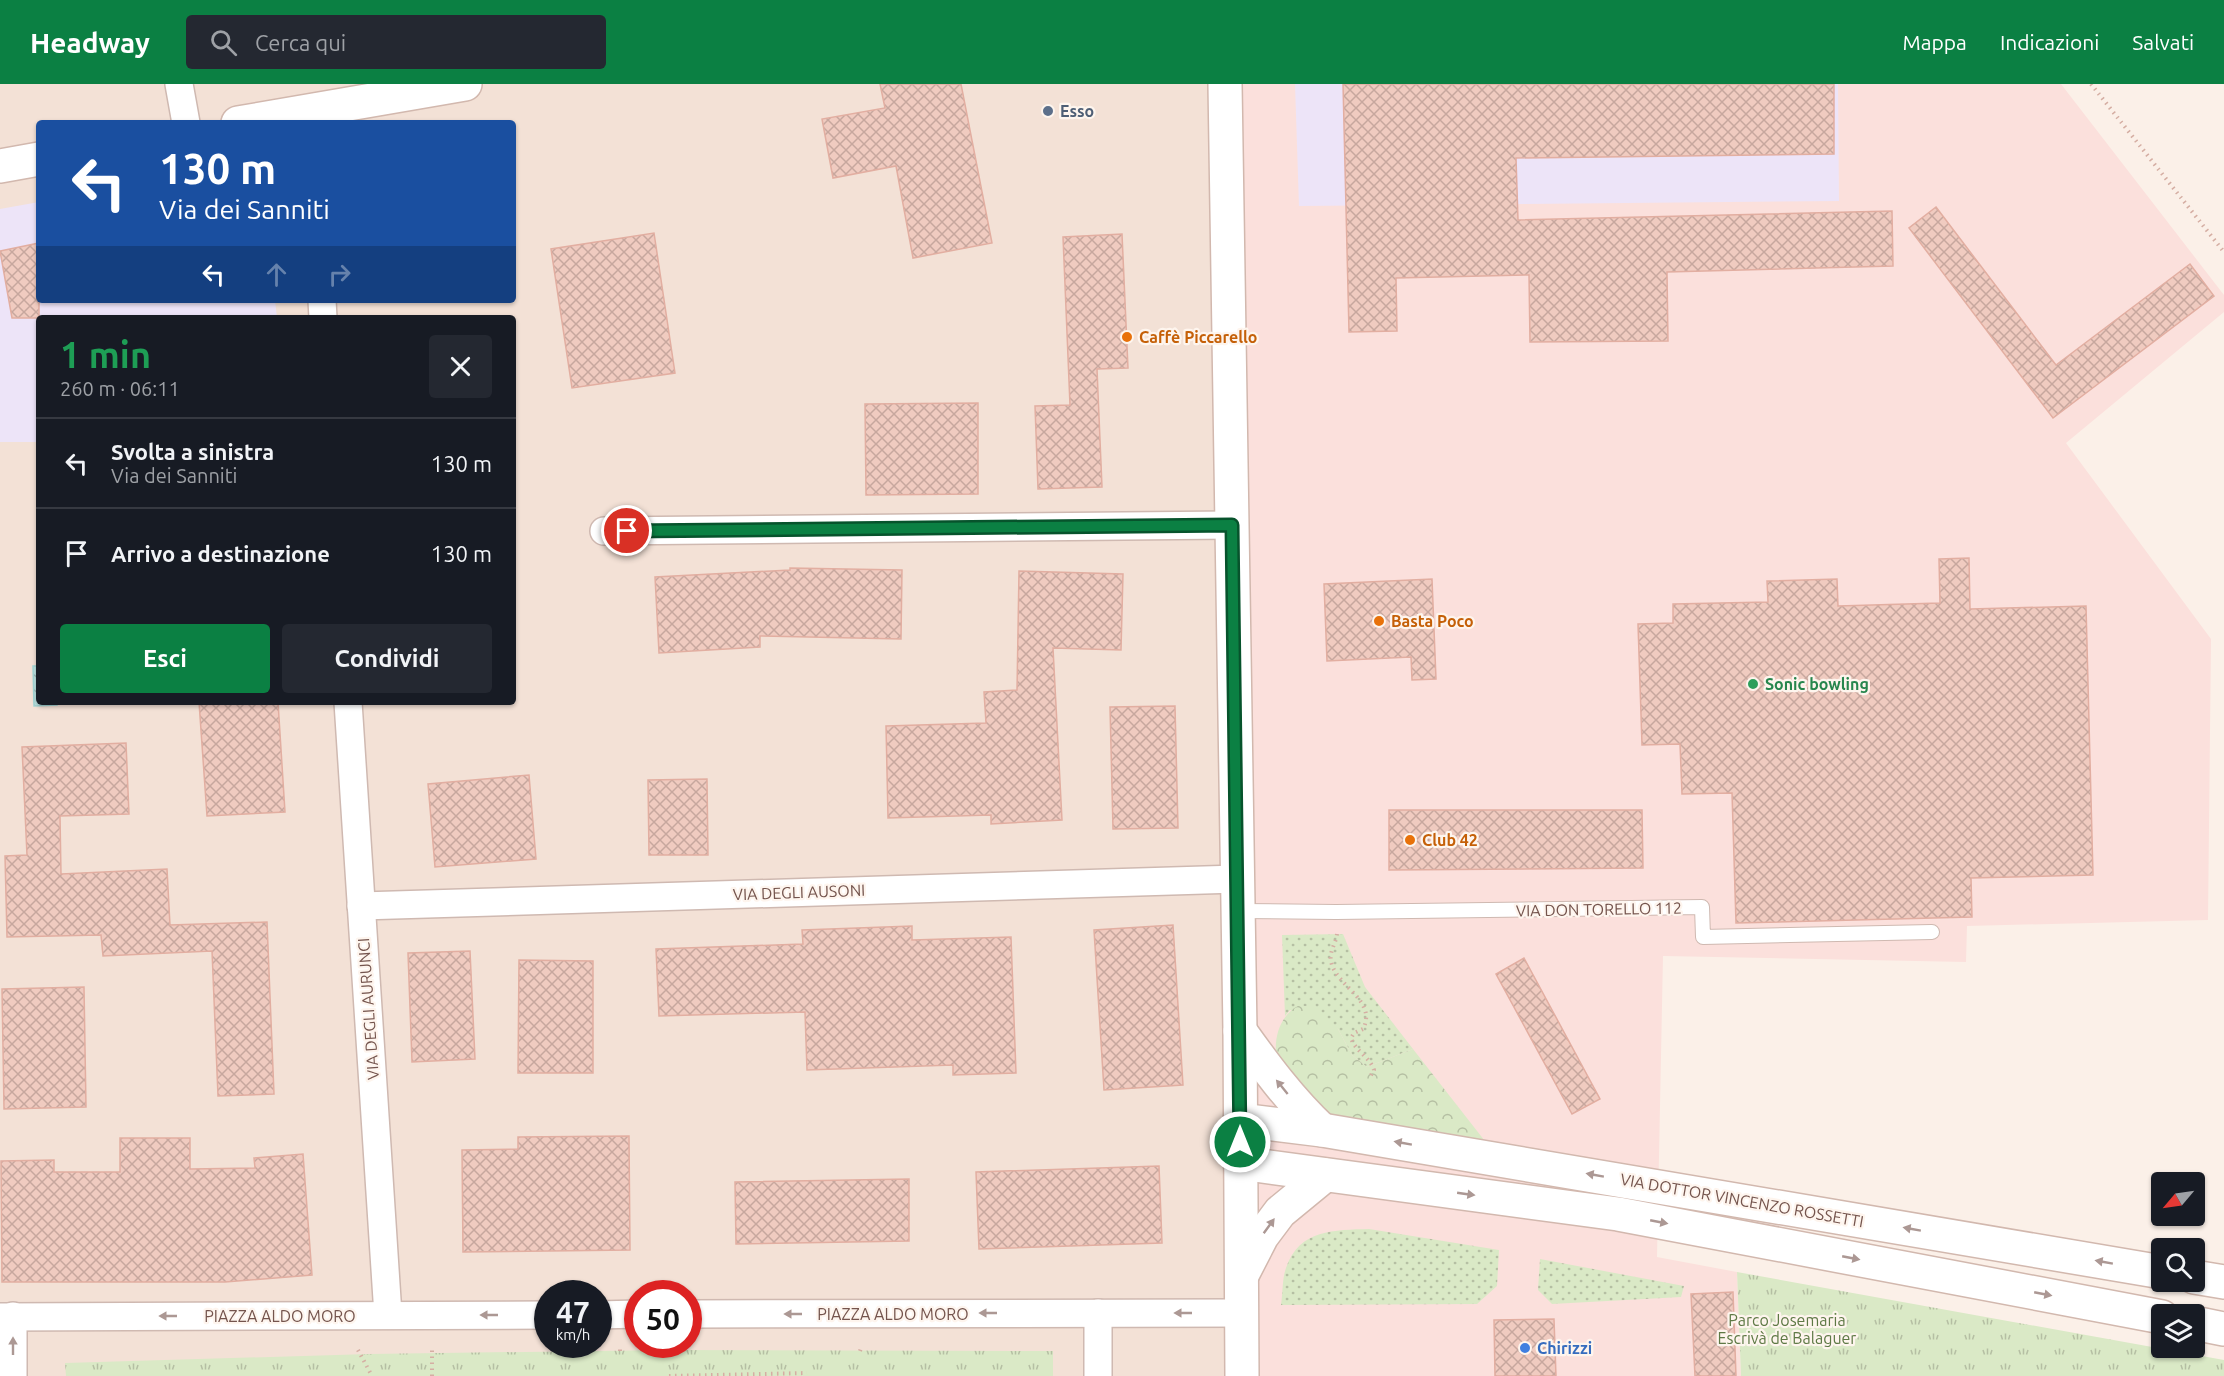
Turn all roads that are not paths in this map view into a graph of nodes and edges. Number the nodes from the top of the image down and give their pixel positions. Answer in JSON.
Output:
{"nodes":[{"id":1,"x":179,"y":84,"type":"edge"},
{"id":2,"x":1212,"y":84,"type":"edge"},
{"id":3,"x":1225,"y":84,"type":"edge"},
{"id":4,"x":1230,"y":84,"type":"edge"},
{"id":5,"x":1242,"y":84,"type":"edge"},
{"id":6,"x":456,"y":85,"type":"edge"},
{"id":7,"x":310,"y":117,"type":"edge"},
{"id":8,"x":1226,"y":117,"type":"junction"},
{"id":9,"x":185,"y":120,"type":"edge"},
{"id":10,"x":274,"y":120,"type":"edge"},
{"id":11,"x":36,"y":160,"type":"edge"},
{"id":12,"x":0,"y":166,"type":"edge"},
{"id":13,"x":1232,"y":525,"type":"junction"},
{"id":14,"x":604,"y":531,"type":"dead end"},
{"id":15,"x":348,"y":705,"type":"edge"},
{"id":16,"x":1238,"y":879,"type":"junction"},
{"id":17,"x":362,"y":906,"type":"junction"},
{"id":18,"x":1238,"y":911,"type":"junction"},
{"id":19,"x":1932,"y":932,"type":"dead end"},
{"id":20,"x":1240,"y":1031,"type":"junction"},
{"id":21,"x":1240,"y":1120,"type":"junction"},
{"id":22,"x":1322,"y":1130,"type":"junction"},
{"id":23,"x":1240,"y":1163,"type":"junction"},
{"id":24,"x":1325,"y":1175,"type":"junction"},
{"id":25,"x":2151,"y":1270,"type":"edge"},
{"id":26,"x":1241,"y":1277,"type":"junction"},
{"id":27,"x":2205,"y":1279,"type":"edge"},
{"id":28,"x":2224,"y":1282,"type":"edge"},
{"id":29,"x":1098,"y":1313,"type":"junction"},
{"id":30,"x":1241,"y":1313,"type":"junction"},
{"id":31,"x":702,"y":1314,"type":"edge"},
{"id":32,"x":388,"y":1315,"type":"junction"},
{"id":33,"x":534,"y":1315,"type":"edge"},
{"id":34,"x":2151,"y":1315,"type":"edge"},
{"id":35,"x":6,"y":1317,"type":"edge"},
{"id":36,"x":2205,"y":1325,"type":"edge"},
{"id":37,"x":2224,"y":1329,"type":"edge"},
{"id":38,"x":13,"y":1376,"type":"edge"},
{"id":39,"x":1098,"y":1376,"type":"edge"},
{"id":40,"x":1242,"y":1376,"type":"edge"}],
"edges":[{"from":1,"to":9,"type":"street"},
{"from":2,"to":8,"type":"street"},
{"from":3,"to":8,"type":"street"},
{"from":4,"to":8,"type":"street"},
{"from":5,"to":8,"type":"street"},
{"from":6,"to":7,"type":"street"},
{"from":7,"to":10,"type":"street"},
{"from":8,"to":13,"type":"street"},
{"from":11,"to":12,"type":"street"},
{"from":13,"to":14,"type":"street"},
{"from":13,"to":16,"type":"street"},
{"from":15,"to":17,"type":"street","name":"VIA DEGLI AURUNCI"},
{"from":16,"to":17,"type":"street","name":"VIA DEGLI AUSONI"},
{"from":16,"to":18,"type":"street"},
{"from":17,"to":32,"type":"street","name":"VIA DEGLI AURUNCI"},
{"from":18,"to":19,"type":"lane","name":"VIA DON TORELLO 112"},
{"from":18,"to":20,"type":"street"},
{"from":20,"to":21,"type":"street"},
{"from":22,"to":20,"type":"street","one_way":true},
{"from":21,"to":22,"type":"street","name":"VIA DOTTOR VINCENZO ROSSETTI"},
{"from":21,"to":23,"type":"street"},
{"from":25,"to":22,"type":"street","name":"VIA DOTTOR VINCENZO ROSSETTI","one_way":true},
{"from":23,"to":24,"type":"street"},
{"from":23,"to":26,"type":"street"},
{"from":26,"to":24,"type":"street","one_way":true},
{"from":24,"to":34,"type":"street","one_way":true},
{"from":26,"to":30,"type":"street"},
{"from":27,"to":28,"type":"street"},
{"from":30,"to":29,"type":"street","name":"PIAZZA ALDO MORO","one_way":true},
{"from":29,"to":31,"type":"street","name":"PIAZZA ALDO MORO","one_way":true},
{"from":29,"to":39,"type":"street"},
{"from":30,"to":40,"type":"street"},
{"from":33,"to":32,"type":"street","name":"PIAZZA ALDO MORO","one_way":true},
{"from":32,"to":35,"type":"street","name":"PIAZZA ALDO MORO","one_way":true},
{"from":38,"to":35,"type":"street","name":"PIAZZA ALDO MORO","one_way":true},
{"from":36,"to":37,"type":"street"}]}
